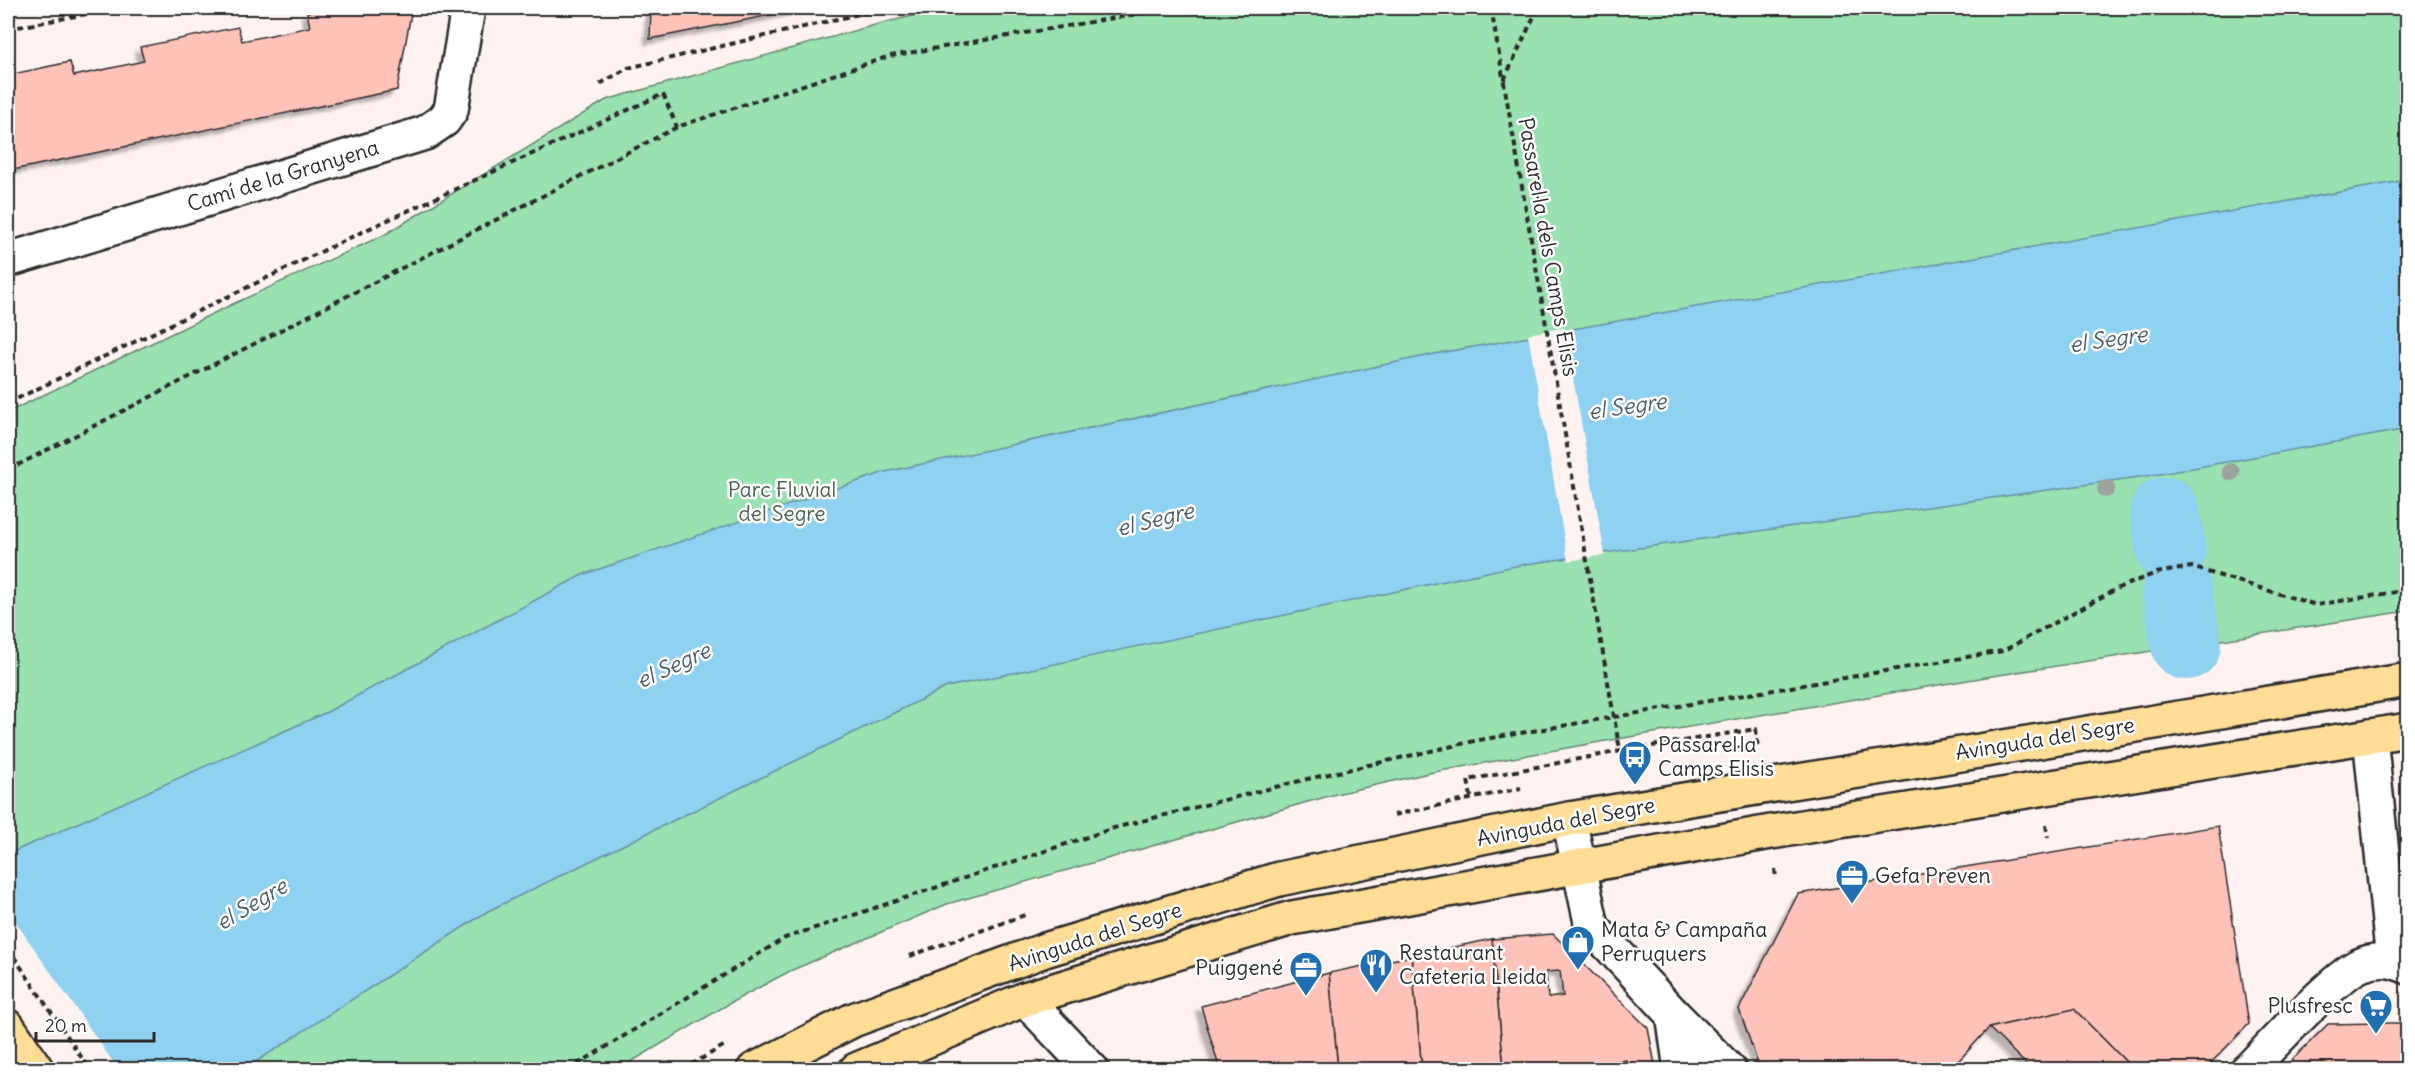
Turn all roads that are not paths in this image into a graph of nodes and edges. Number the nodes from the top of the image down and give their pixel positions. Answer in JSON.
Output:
{"nodes":[{"id":1,"x":468,"y":8,"type":"edge"},
{"id":2,"x":8,"y":260,"type":"edge"},
{"id":3,"x":2408,"y":680,"type":"edge"},
{"id":4,"x":2408,"y":730,"type":"edge"},
{"id":5,"x":2370,"y":736,"type":"junction"},
{"id":6,"x":1569,"y":819,"type":"junction"},
{"id":7,"x":1579,"y":865,"type":"junction"},
{"id":8,"x":2400,"y":964,"type":"edge"},
{"id":9,"x":1025,"y":999,"type":"junction"},
{"id":10,"x":1672,"y":1014,"type":"junction"},
{"id":11,"x":8,"y":1027,"type":"edge"},
{"id":12,"x":37,"y":1070,"type":"edge"},
{"id":13,"x":754,"y":1070,"type":"edge"},
{"id":14,"x":856,"y":1070,"type":"edge"},
{"id":15,"x":1092,"y":1070,"type":"edge"},
{"id":16,"x":1681,"y":1070,"type":"edge"},
{"id":17,"x":1729,"y":1070,"type":"edge"},
{"id":18,"x":2248,"y":1070,"type":"edge"}],
"edges":[{"from":1,"to":2,"type":"street","name":"Camí de la Granyena"},
{"from":3,"to":6,"type":"main road","name":"Avinguda del Segre"},
{"from":4,"to":5,"type":"main road","name":"Avinguda del Segre"},
{"from":5,"to":7,"type":"main road","name":"Avinguda del Segre"},
{"from":5,"to":8,"type":"street"},
{"from":6,"to":7,"type":"street"},
{"from":6,"to":13,"type":"main road","name":"Avinguda del Segre"},
{"from":7,"to":9,"type":"main road","name":"Avinguda del Segre"},
{"from":7,"to":10,"type":"street"},
{"from":8,"to":18,"type":"street"},
{"from":9,"to":14,"type":"main road","name":"Avinguda del Segre"},
{"from":9,"to":15,"type":"street"},
{"from":10,"to":16,"type":"street"},
{"from":10,"to":17,"type":"street"},
{"from":11,"to":12,"type":"main road"}]}
